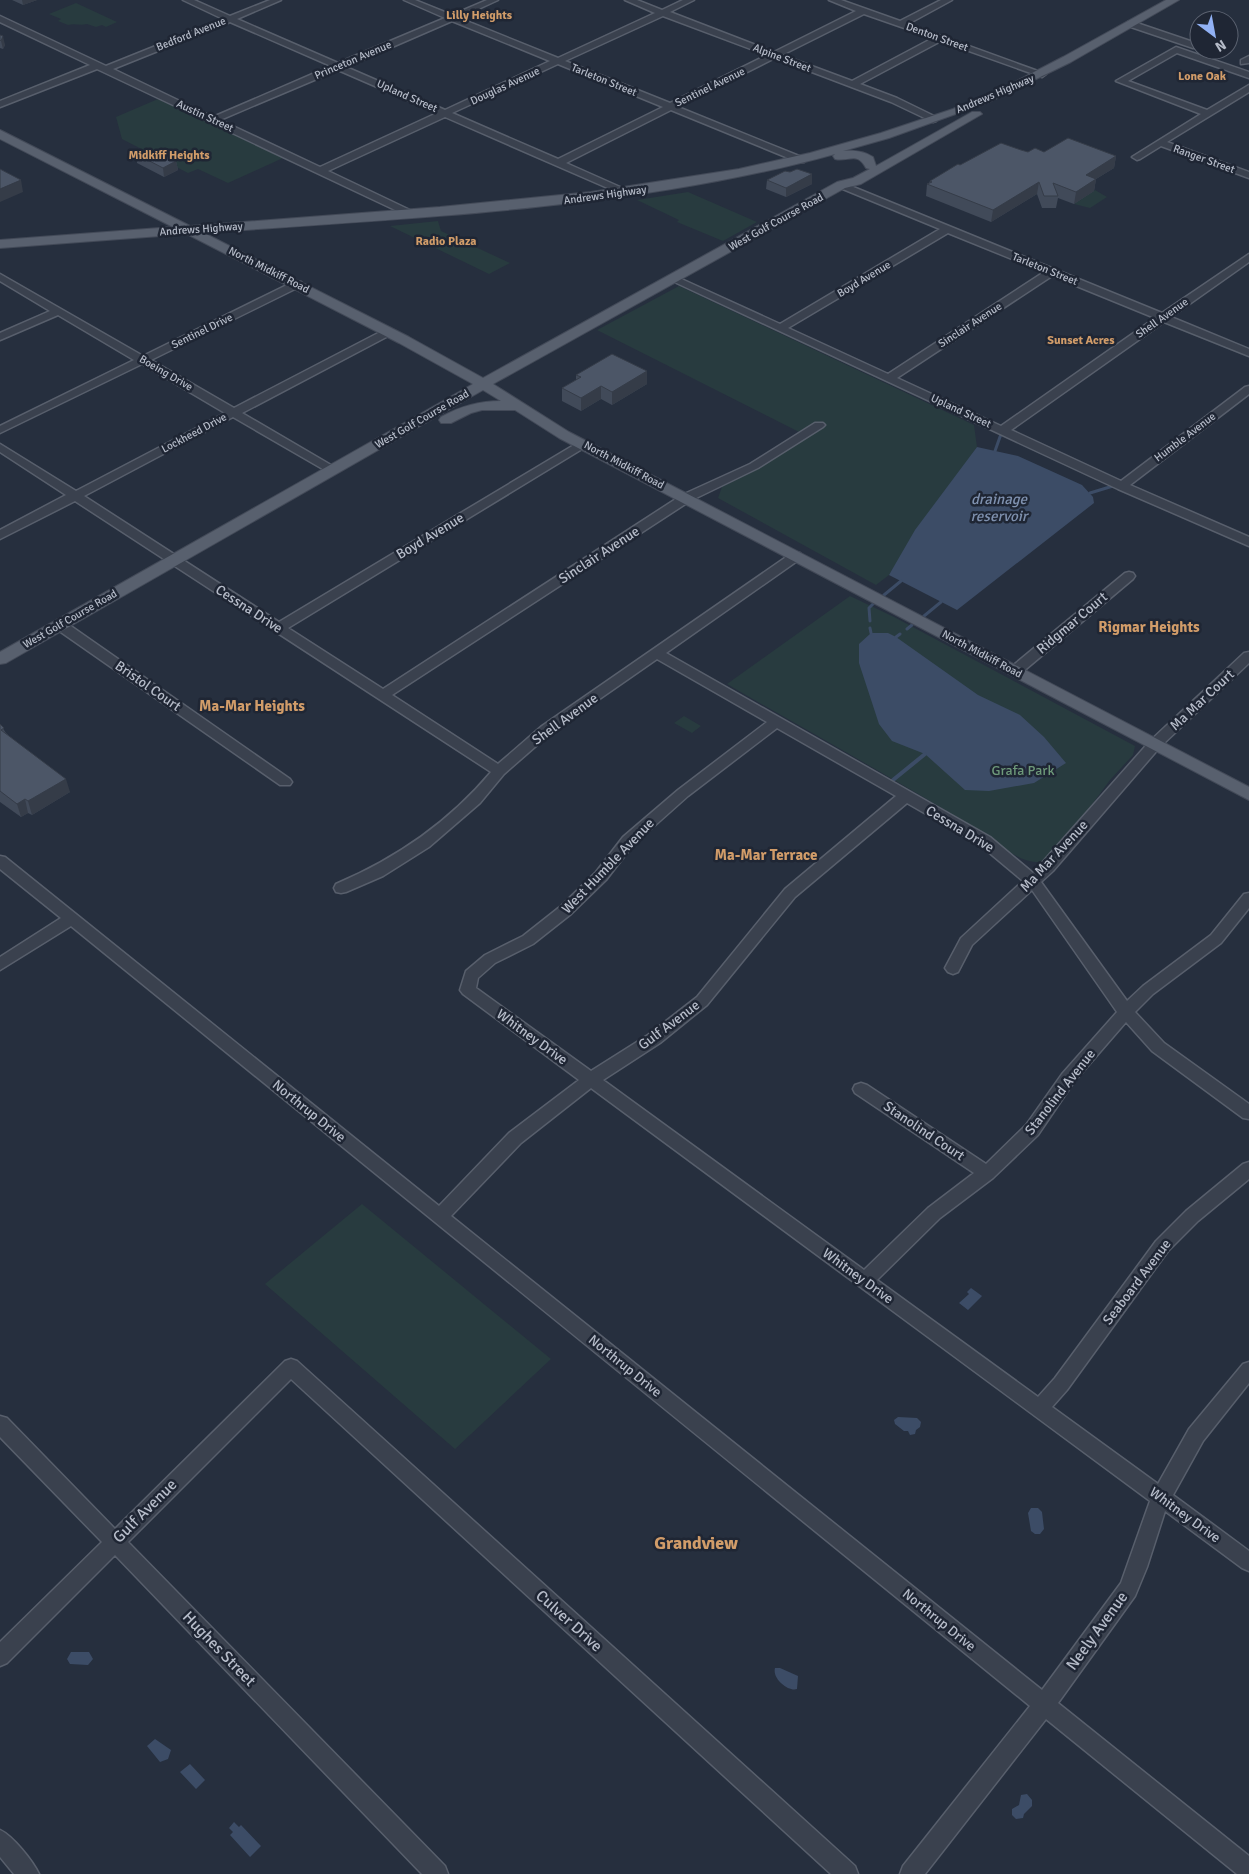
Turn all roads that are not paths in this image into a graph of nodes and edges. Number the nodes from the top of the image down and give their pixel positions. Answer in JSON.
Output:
{"nodes":[{"id":1,"x":187,"y":0,"type":"edge"},
{"id":2,"x":277,"y":0,"type":"edge"},
{"id":3,"x":408,"y":0,"type":"edge"},
{"id":4,"x":494,"y":0,"type":"edge"},
{"id":5,"x":629,"y":0,"type":"edge"},
{"id":6,"x":690,"y":0,"type":"edge"},
{"id":7,"x":833,"y":0,"type":"edge"},
{"id":8,"x":948,"y":0,"type":"edge"},
{"id":9,"x":1174,"y":0,"type":"edge"},
{"id":10,"x":862,"y":11,"type":"junction"},
{"id":11,"x":663,"y":13,"type":"junction"},
{"id":12,"x":452,"y":18,"type":"junction"},
{"id":13,"x":0,"y":19,"type":"edge"},
{"id":14,"x":230,"y":19,"type":"junction"},
{"id":15,"x":901,"y":24,"type":"junction"},
{"id":16,"x":1131,"y":24,"type":"junction"},
{"id":17,"x":940,"y":38,"type":"junction"},
{"id":18,"x":1189,"y":44,"type":"edge"},
{"id":19,"x":774,"y":55,"type":"junction"},
{"id":20,"x":558,"y":61,"type":"junction"},
{"id":21,"x":339,"y":66,"type":"junction"},
{"id":22,"x":103,"y":67,"type":"junction"},
{"id":23,"x":1042,"y":74,"type":"junction"},
{"id":24,"x":1249,"y":75,"type":"edge"},
{"id":25,"x":853,"y":84,"type":"junction"},
{"id":26,"x":1249,"y":88,"type":"edge"},
{"id":27,"x":0,"y":104,"type":"edge"},
{"id":28,"x":670,"y":107,"type":"junction"},
{"id":29,"x":446,"y":113,"type":"junction"},
{"id":30,"x":1208,"y":113,"type":"junction"},
{"id":31,"x":213,"y":120,"type":"junction"},
{"id":32,"x":933,"y":120,"type":"junction"},
{"id":33,"x":0,"y":134,"type":"edge"},
{"id":34,"x":1160,"y":143,"type":"junction"},
{"id":35,"x":1137,"y":157,"type":"dead end"},
{"id":36,"x":801,"y":160,"type":"junction"},
{"id":37,"x":558,"y":163,"type":"junction"},
{"id":38,"x":870,"y":166,"type":"junction"},
{"id":39,"x":756,"y":170,"type":"junction"},
{"id":40,"x":320,"y":171,"type":"junction"},
{"id":41,"x":1246,"y":171,"type":"edge"},
{"id":42,"x":844,"y":184,"type":"junction"},
{"id":43,"x":626,"y":193,"type":"junction"},
{"id":44,"x":410,"y":214,"type":"junction"},
{"id":45,"x":256,"y":225,"type":"junction"},
{"id":46,"x":947,"y":229,"type":"junction"},
{"id":47,"x":188,"y":230,"type":"junction"},
{"id":48,"x":0,"y":244,"type":"edge"},
{"id":49,"x":238,"y":254,"type":"junction"},
{"id":50,"x":1249,"y":257,"type":"edge"},
{"id":51,"x":1051,"y":272,"type":"junction"},
{"id":52,"x":0,"y":277,"type":"edge"},
{"id":53,"x":673,"y":279,"type":"junction"},
{"id":54,"x":297,"y":284,"type":"junction"},
{"id":55,"x":58,"y":310,"type":"junction"},
{"id":56,"x":1162,"y":318,"type":"junction"},
{"id":57,"x":781,"y":328,"type":"junction"},
{"id":58,"x":388,"y":332,"type":"junction"},
{"id":59,"x":0,"y":337,"type":"edge"},
{"id":60,"x":1249,"y":353,"type":"edge"},
{"id":61,"x":143,"y":360,"type":"junction"},
{"id":62,"x":520,"y":364,"type":"junction"},
{"id":63,"x":889,"y":378,"type":"junction"},
{"id":64,"x":483,"y":384,"type":"junction"},
{"id":65,"x":1249,"y":389,"type":"edge"},
{"id":66,"x":515,"y":403,"type":"junction"},
{"id":67,"x":234,"y":412,"type":"junction"},
{"id":68,"x":819,"y":425,"type":"dead end"},
{"id":69,"x":0,"y":430,"type":"edge"},
{"id":70,"x":1002,"y":430,"type":"junction"},
{"id":71,"x":583,"y":444,"type":"junction"},
{"id":72,"x":374,"y":446,"type":"junction"},
{"id":73,"x":0,"y":447,"type":"edge"},
{"id":74,"x":332,"y":470,"type":"junction"},
{"id":75,"x":1122,"y":486,"type":"junction"},
{"id":76,"x":75,"y":496,"type":"junction"},
{"id":77,"x":686,"y":498,"type":"junction"},
{"id":78,"x":0,"y":535,"type":"edge"},
{"id":79,"x":1249,"y":542,"type":"edge"},
{"id":80,"x":796,"y":556,"type":"junction"},
{"id":81,"x":173,"y":560,"type":"junction"},
{"id":82,"x":1129,"y":576,"type":"dead end"},
{"id":83,"x":60,"y":625,"type":"junction"},
{"id":84,"x":278,"y":628,"type":"junction"},
{"id":85,"x":658,"y":653,"type":"junction"},
{"id":86,"x":1249,"y":656,"type":"edge"},
{"id":87,"x":0,"y":659,"type":"edge"},
{"id":88,"x":1015,"y":671,"type":"junction"},
{"id":89,"x":383,"y":695,"type":"junction"},
{"id":90,"x":776,"y":722,"type":"junction"},
{"id":91,"x":1155,"y":744,"type":"junction"},
{"id":92,"x":499,"y":771,"type":"junction"},
{"id":93,"x":285,"y":782,"type":"dead end"},
{"id":94,"x":1249,"y":794,"type":"edge"},
{"id":95,"x":906,"y":796,"type":"junction"},
{"id":96,"x":0,"y":861,"type":"edge"},
{"id":97,"x":1033,"y":881,"type":"junction"},
{"id":98,"x":341,"y":888,"type":"dead end"},
{"id":99,"x":1249,"y":898,"type":"edge"},
{"id":100,"x":71,"y":919,"type":"junction"},
{"id":101,"x":0,"y":964,"type":"edge"},
{"id":102,"x":953,"y":968,"type":"dead end"},
{"id":103,"x":468,"y":990,"type":"joint"},
{"id":104,"x":1126,"y":1012,"type":"junction"},
{"id":105,"x":590,"y":1080,"type":"junction"},
{"id":106,"x":861,"y":1089,"type":"dead end"},
{"id":107,"x":1249,"y":1113,"type":"edge"},
{"id":108,"x":1249,"y":1169,"type":"edge"},
{"id":109,"x":987,"y":1173,"type":"junction"},
{"id":110,"x":440,"y":1216,"type":"junction"},
{"id":111,"x":865,"y":1281,"type":"junction"},
{"id":112,"x":291,"y":1367,"type":"joint"},
{"id":113,"x":1249,"y":1370,"type":"edge"},
{"id":114,"x":1039,"y":1408,"type":"junction"},
{"id":115,"x":0,"y":1424,"type":"edge"},
{"id":116,"x":1163,"y":1499,"type":"junction"},
{"id":117,"x":114,"y":1542,"type":"junction"},
{"id":118,"x":1249,"y":1562,"type":"edge"},
{"id":119,"x":0,"y":1656,"type":"edge"},
{"id":120,"x":1044,"y":1705,"type":"junction"},
{"id":121,"x":0,"y":1841,"type":"edge"},
{"id":122,"x":1249,"y":1870,"type":"edge"},
{"id":123,"x":28,"y":1874,"type":"edge"},
{"id":124,"x":437,"y":1874,"type":"edge"},
{"id":125,"x":847,"y":1874,"type":"edge"},
{"id":126,"x":911,"y":1874,"type":"edge"}],
"edges":[{"from":1,"to":14,"type":"street","name":"Upland Street"},
{"from":2,"to":14,"type":"street","name":"Bedford Avenue"},
{"from":3,"to":12,"type":"street","name":"Tarleton Street"},
{"from":4,"to":12,"type":"street","name":"Princeton Avenue"},
{"from":5,"to":11,"type":"street","name":"Alpine Street"},
{"from":6,"to":11,"type":"street","name":"Douglas Avenue"},
{"from":7,"to":10,"type":"street","name":"Denton Street"},
{"from":8,"to":15,"type":"street"},
{"from":9,"to":16,"type":"main road","name":"Andrews Highway"},
{"from":10,"to":15,"type":"street","name":"Denton Street"},
{"from":10,"to":19,"type":"street","name":"Sentinel Avenue"},
{"from":11,"to":19,"type":"street","name":"Alpine Street"},
{"from":11,"to":20,"type":"street","name":"Douglas Avenue"},
{"from":12,"to":20,"type":"street","name":"Tarleton Street"},
{"from":12,"to":21,"type":"street","name":"Princeton Avenue"},
{"from":13,"to":22,"type":"street","name":"Austin Street"},
{"from":14,"to":21,"type":"street","name":"Upland Street"},
{"from":14,"to":22,"type":"street","name":"Bedford Avenue"},
{"from":15,"to":17,"type":"street","name":"Denton Street"},
{"from":16,"to":18,"type":"street"},
{"from":16,"to":23,"type":"main road","name":"Andrews Highway"},
{"from":17,"to":23,"type":"street","name":"Denton Street"},
{"from":17,"to":25,"type":"street"},
{"from":19,"to":25,"type":"street","name":"Alpine Street"},
{"from":19,"to":28,"type":"street","name":"Sentinel Avenue"},
{"from":20,"to":28,"type":"street","name":"Tarleton Street"},
{"from":20,"to":29,"type":"street","name":"Douglas Avenue"},
{"from":21,"to":29,"type":"street","name":"Upland Street"},
{"from":21,"to":31,"type":"street","name":"Princeton Avenue"},
{"from":22,"to":27,"type":"street","name":"Bedford Avenue"},
{"from":22,"to":31,"type":"street","name":"Austin Street"},
{"from":23,"to":32,"type":"main road","name":"Andrews Highway"},
{"from":23,"to":42,"type":"main road","name":"West Golf Course Road"},
{"from":24,"to":30,"type":"street"},
{"from":25,"to":32,"type":"street","name":"Alpine Street"},
{"from":26,"to":30,"type":"street"},
{"from":28,"to":36,"type":"street","name":"Tarleton Street"},
{"from":28,"to":37,"type":"street","name":"Sentinel Avenue"},
{"from":29,"to":37,"type":"street","name":"Upland Street"},
{"from":29,"to":40,"type":"street","name":"Douglas Avenue"},
{"from":30,"to":34,"type":"street"},
{"from":31,"to":40,"type":"street","name":"Austin Street"},
{"from":32,"to":36,"type":"main road","name":"Andrews Highway"},
{"from":32,"to":38,"type":"main road","name":"West Golf Course Road"},
{"from":33,"to":47,"type":"main road","name":"North Midkiff Road"},
{"from":34,"to":35,"type":"street"},
{"from":34,"to":41,"type":"street","name":"Ranger Street"},
{"from":36,"to":39,"type":"main road","name":"Andrews Highway"},
{"from":37,"to":43,"type":"street","name":"Upland Street"},
{"from":38,"to":39,"type":"main road"},
{"from":38,"to":42,"type":"main road","name":"West Golf Course Road"},
{"from":39,"to":43,"type":"main road","name":"Andrews Highway"},
{"from":40,"to":44,"type":"street","name":"Austin Street"},
{"from":42,"to":46,"type":"street","name":"Tarleton Street"},
{"from":42,"to":53,"type":"main road","name":"West Golf Course Road"},
{"from":43,"to":44,"type":"main road","name":"Andrews Highway"},
{"from":44,"to":45,"type":"main road","name":"Andrews Highway"},
{"from":45,"to":47,"type":"main road","name":"Andrews Highway"},
{"from":45,"to":49,"type":"main road"},
{"from":46,"to":51,"type":"street","name":"Tarleton Street"},
{"from":46,"to":57,"type":"street","name":"Boyd Avenue"},
{"from":47,"to":48,"type":"main road","name":"Andrews Highway"},
{"from":47,"to":49,"type":"main road","name":"North Midkiff Road"},
{"from":49,"to":54,"type":"main road","name":"North Midkiff Road"},
{"from":50,"to":56,"type":"street","name":"Shell Avenue"},
{"from":51,"to":56,"type":"street","name":"Tarleton Street"},
{"from":51,"to":63,"type":"street","name":"Sinclair Avenue"},
{"from":52,"to":55,"type":"street","name":"Boeing Drive"},
{"from":53,"to":57,"type":"street","name":"Upland Street"},
{"from":53,"to":62,"type":"main road","name":"West Golf Course Road"},
{"from":54,"to":58,"type":"main road","name":"North Midkiff Road"},
{"from":54,"to":61,"type":"street","name":"Sentinel Drive"},
{"from":55,"to":59,"type":"street"},
{"from":55,"to":61,"type":"street","name":"Boeing Drive"},
{"from":56,"to":60,"type":"street","name":"Tarleton Street"},
{"from":56,"to":70,"type":"street","name":"Shell Avenue"},
{"from":57,"to":63,"type":"street","name":"Upland Street"},
{"from":58,"to":64,"type":"main road","name":"North Midkiff Road"},
{"from":58,"to":67,"type":"street","name":"Lockheed Drive"},
{"from":61,"to":67,"type":"street","name":"Boeing Drive"},
{"from":61,"to":69,"type":"street","name":"Sentinel Drive"},
{"from":62,"to":64,"type":"main road","name":"West Golf Course Road"},
{"from":62,"to":66,"type":"main road"},
{"from":63,"to":70,"type":"street","name":"Upland Street"},
{"from":64,"to":66,"type":"main road","name":"North Midkiff Road"},
{"from":64,"to":72,"type":"main road","name":"West Golf Course Road"},
{"from":65,"to":75,"type":"street","name":"Humble Avenue"},
{"from":66,"to":71,"type":"main road","name":"North Midkiff Road"},
{"from":66,"to":72,"type":"main road"},
{"from":67,"to":74,"type":"street","name":"Boeing Drive"},
{"from":67,"to":76,"type":"street","name":"Lockheed Drive"},
{"from":68,"to":77,"type":"street","name":"Sinclair Avenue"},
{"from":70,"to":75,"type":"street","name":"Upland Street"},
{"from":71,"to":77,"type":"main road","name":"North Midkiff Road"},
{"from":71,"to":84,"type":"street","name":"Boyd Avenue"},
{"from":72,"to":74,"type":"main road","name":"West Golf Course Road"},
{"from":73,"to":76,"type":"street","name":"Cessna Drive"},
{"from":74,"to":81,"type":"main road","name":"West Golf Course Road"},
{"from":75,"to":79,"type":"street","name":"Upland Street"},
{"from":76,"to":78,"type":"street","name":"Lockheed Drive"},
{"from":76,"to":81,"type":"street","name":"Cessna Drive"},
{"from":77,"to":80,"type":"main road","name":"North Midkiff Road"},
{"from":77,"to":89,"type":"street","name":"Sinclair Avenue"},
{"from":80,"to":85,"type":"street","name":"Shell Avenue"},
{"from":80,"to":88,"type":"main road","name":"North Midkiff Road"},
{"from":81,"to":83,"type":"main road","name":"West Golf Course Road"},
{"from":81,"to":84,"type":"street","name":"Cessna Drive"},
{"from":82,"to":88,"type":"street","name":"Ridgmar Court"},
{"from":83,"to":87,"type":"main road","name":"West Golf Course Road"},
{"from":83,"to":93,"type":"street","name":"Bristol Court"},
{"from":84,"to":89,"type":"street","name":"Cessna Drive"},
{"from":85,"to":90,"type":"street","name":"Cessna Drive"},
{"from":85,"to":92,"type":"street","name":"Shell Avenue"},
{"from":86,"to":91,"type":"street","name":"Ma Mar Court"},
{"from":88,"to":91,"type":"main road","name":"North Midkiff Road"},
{"from":89,"to":92,"type":"street","name":"Cessna Drive"},
{"from":90,"to":95,"type":"street","name":"Cessna Drive"},
{"from":90,"to":103,"type":"street","name":"West Humble Avenue"},
{"from":91,"to":94,"type":"main road","name":"North Midkiff Road"},
{"from":91,"to":97,"type":"street","name":"Ma Mar Avenue"},
{"from":92,"to":98,"type":"street","name":"Shell Avenue"},
{"from":95,"to":97,"type":"street","name":"Cessna Drive"},
{"from":95,"to":105,"type":"street","name":"Gulf Avenue"},
{"from":96,"to":100,"type":"street","name":"Northrup Drive"},
{"from":97,"to":102,"type":"street","name":"Ma Mar Avenue"},
{"from":97,"to":104,"type":"street","name":"Cessna Drive"},
{"from":99,"to":104,"type":"street","name":"Stanolind Avenue"},
{"from":100,"to":101,"type":"street"},
{"from":100,"to":110,"type":"street","name":"Northrup Drive"},
{"from":103,"to":105,"type":"street","name":"Whitney Drive"},
{"from":104,"to":107,"type":"street","name":"Cessna Drive"},
{"from":104,"to":109,"type":"street","name":"Stanolind Avenue"},
{"from":105,"to":110,"type":"street","name":"Gulf Avenue"},
{"from":105,"to":111,"type":"street","name":"Whitney Drive"},
{"from":106,"to":109,"type":"street","name":"Stanolind Court"},
{"from":108,"to":114,"type":"street","name":"Seaboard Avenue"},
{"from":109,"to":111,"type":"street","name":"Stanolind Avenue"},
{"from":110,"to":120,"type":"street","name":"Northrup Drive"},
{"from":111,"to":114,"type":"street","name":"Whitney Drive"},
{"from":112,"to":117,"type":"street","name":"Gulf Avenue"},
{"from":112,"to":125,"type":"street","name":"Culver Drive"},
{"from":113,"to":116,"type":"street","name":"Neely Avenue"},
{"from":114,"to":116,"type":"street","name":"Whitney Drive"},
{"from":115,"to":117,"type":"street","name":"Hughes Street"},
{"from":116,"to":118,"type":"street","name":"Whitney Drive"},
{"from":116,"to":120,"type":"street","name":"Neely Avenue"},
{"from":117,"to":119,"type":"street","name":"Gulf Avenue"},
{"from":117,"to":124,"type":"street","name":"Hughes Street"},
{"from":120,"to":122,"type":"street","name":"Northrup Drive"},
{"from":120,"to":126,"type":"street","name":"Neely Avenue"},
{"from":121,"to":123,"type":"street"}]}
